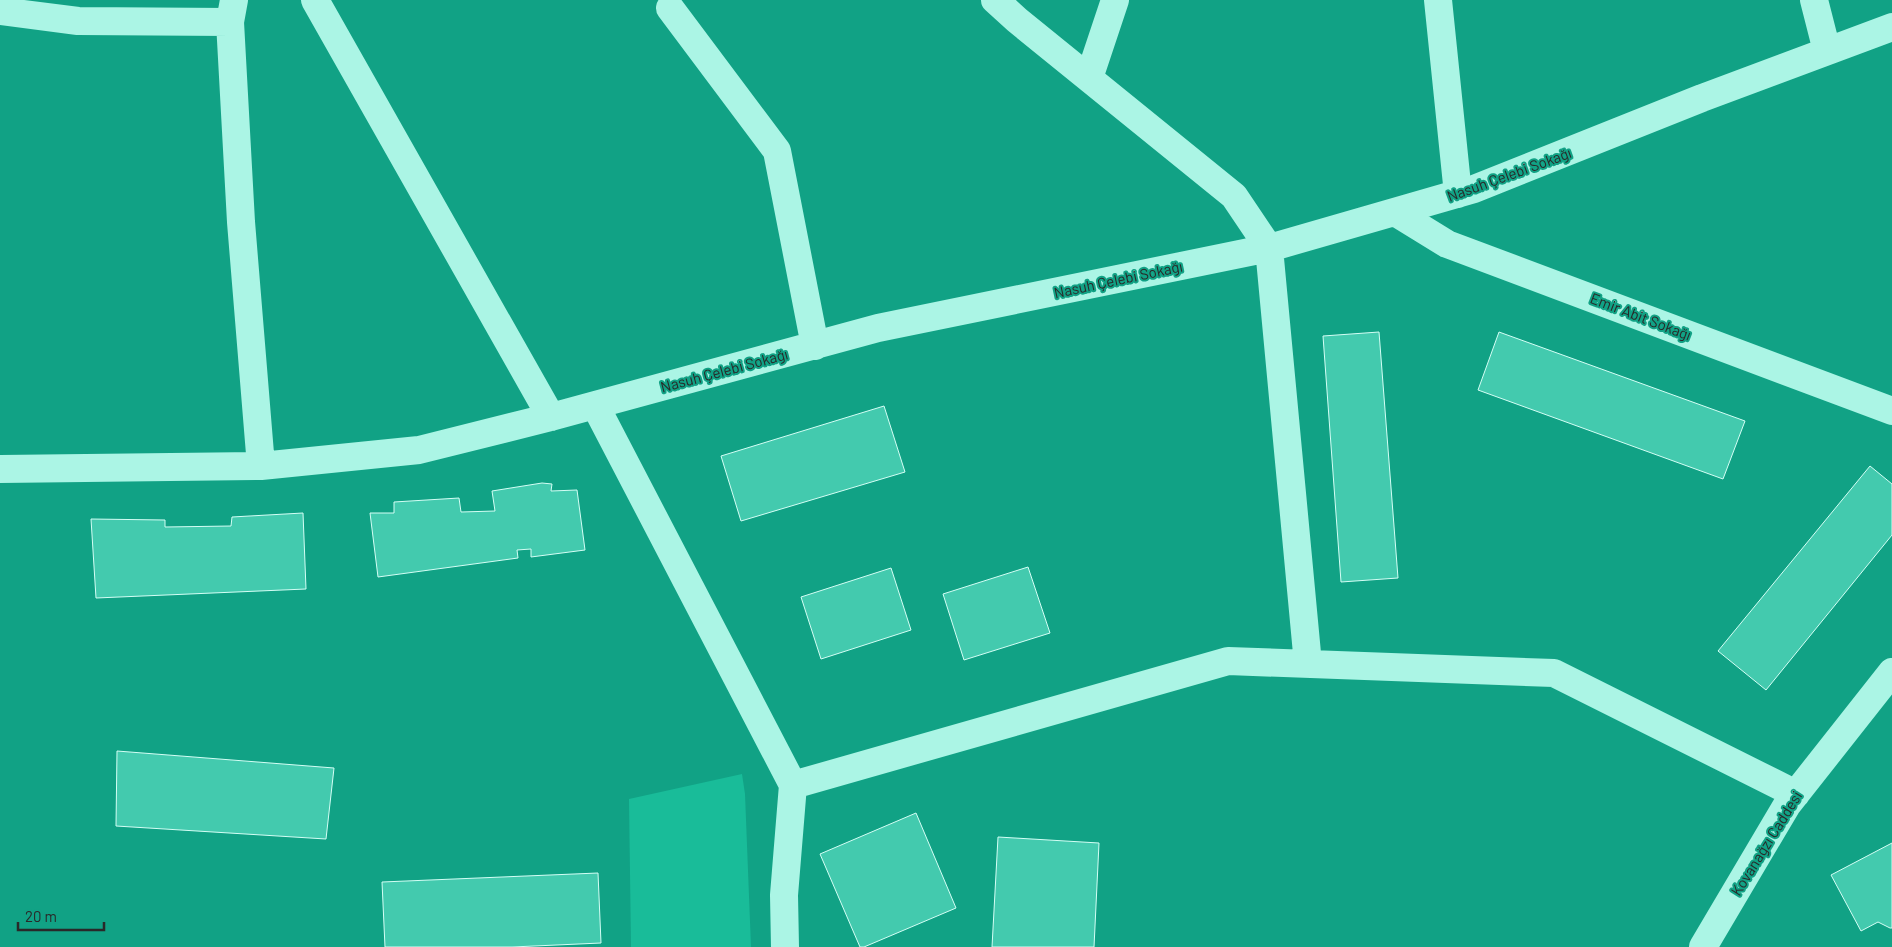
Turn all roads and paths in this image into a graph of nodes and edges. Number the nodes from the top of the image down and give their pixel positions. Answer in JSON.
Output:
{"nodes":[{"id":1,"x":315,"y":0,"type":"edge"},
{"id":2,"x":995,"y":0,"type":"edge"},
{"id":3,"x":1115,"y":0,"type":"edge"},
{"id":4,"x":1438,"y":0,"type":"edge"},
{"id":5,"x":1814,"y":0,"type":"edge"},
{"id":6,"x":670,"y":8,"type":"dead end"},
{"id":7,"x":0,"y":11,"type":"edge"},
{"id":8,"x":232,"y":11,"type":"edge"},
{"id":9,"x":1892,"y":27,"type":"edge"},
{"id":10,"x":1827,"y":51,"type":"junction"},
{"id":11,"x":1089,"y":78,"type":"junction"},
{"id":12,"x":1458,"y":194,"type":"junction"},
{"id":13,"x":1395,"y":212,"type":"junction"},
{"id":14,"x":1269,"y":248,"type":"junction"},
{"id":15,"x":816,"y":346,"type":"junction"},
{"id":16,"x":596,"y":405,"type":"junction"},
{"id":17,"x":1892,"y":410,"type":"edge"},
{"id":18,"x":551,"y":417,"type":"junction"},
{"id":19,"x":262,"y":466,"type":"junction"},
{"id":20,"x":0,"y":469,"type":"edge"},
{"id":21,"x":1308,"y":664,"type":"junction"},
{"id":22,"x":1892,"y":672,"type":"edge"},
{"id":23,"x":794,"y":785,"type":"junction"},
{"id":24,"x":1796,"y":794,"type":"junction"},
{"id":25,"x":785,"y":947,"type":"edge"},
{"id":26,"x":1703,"y":947,"type":"edge"}],
"edges":[{"from":1,"to":18,"type":"street"},
{"from":2,"to":11,"type":"street"},
{"from":3,"to":11,"type":"street"},
{"from":4,"to":12,"type":"street"},
{"from":5,"to":10,"type":"street"},
{"from":6,"to":15,"type":"street"},
{"from":7,"to":8,"type":"street"},
{"from":8,"to":19,"type":"street"},
{"from":9,"to":10,"type":"street","name":"Nasuh Çelebi Sokağı"},
{"from":10,"to":12,"type":"street","name":"Nasuh Çelebi Sokağı"},
{"from":11,"to":14,"type":"street"},
{"from":12,"to":13,"type":"street","name":"Nasuh Çelebi Sokağı"},
{"from":13,"to":14,"type":"street","name":"Nasuh Çelebi Sokağı"},
{"from":13,"to":17,"type":"street","name":"Emir Abit Sokağı"},
{"from":14,"to":15,"type":"street","name":"Nasuh Çelebi Sokağı"},
{"from":14,"to":21,"type":"street"},
{"from":15,"to":16,"type":"street","name":"Nasuh Çelebi Sokağı"},
{"from":16,"to":18,"type":"street","name":"Nasuh Çelebi Sokağı"},
{"from":16,"to":23,"type":"street"},
{"from":18,"to":19,"type":"street","name":"Nasuh Çelebi Sokağı"},
{"from":19,"to":20,"type":"street","name":"Nasuh Çelebi Sokağı"},
{"from":21,"to":23,"type":"street"},
{"from":21,"to":24,"type":"street"},
{"from":22,"to":24,"type":"street","name":"Kovanağzı Caddesi"},
{"from":23,"to":25,"type":"street"},
{"from":24,"to":26,"type":"street","name":"Kovanağzı Caddesi"}]}
